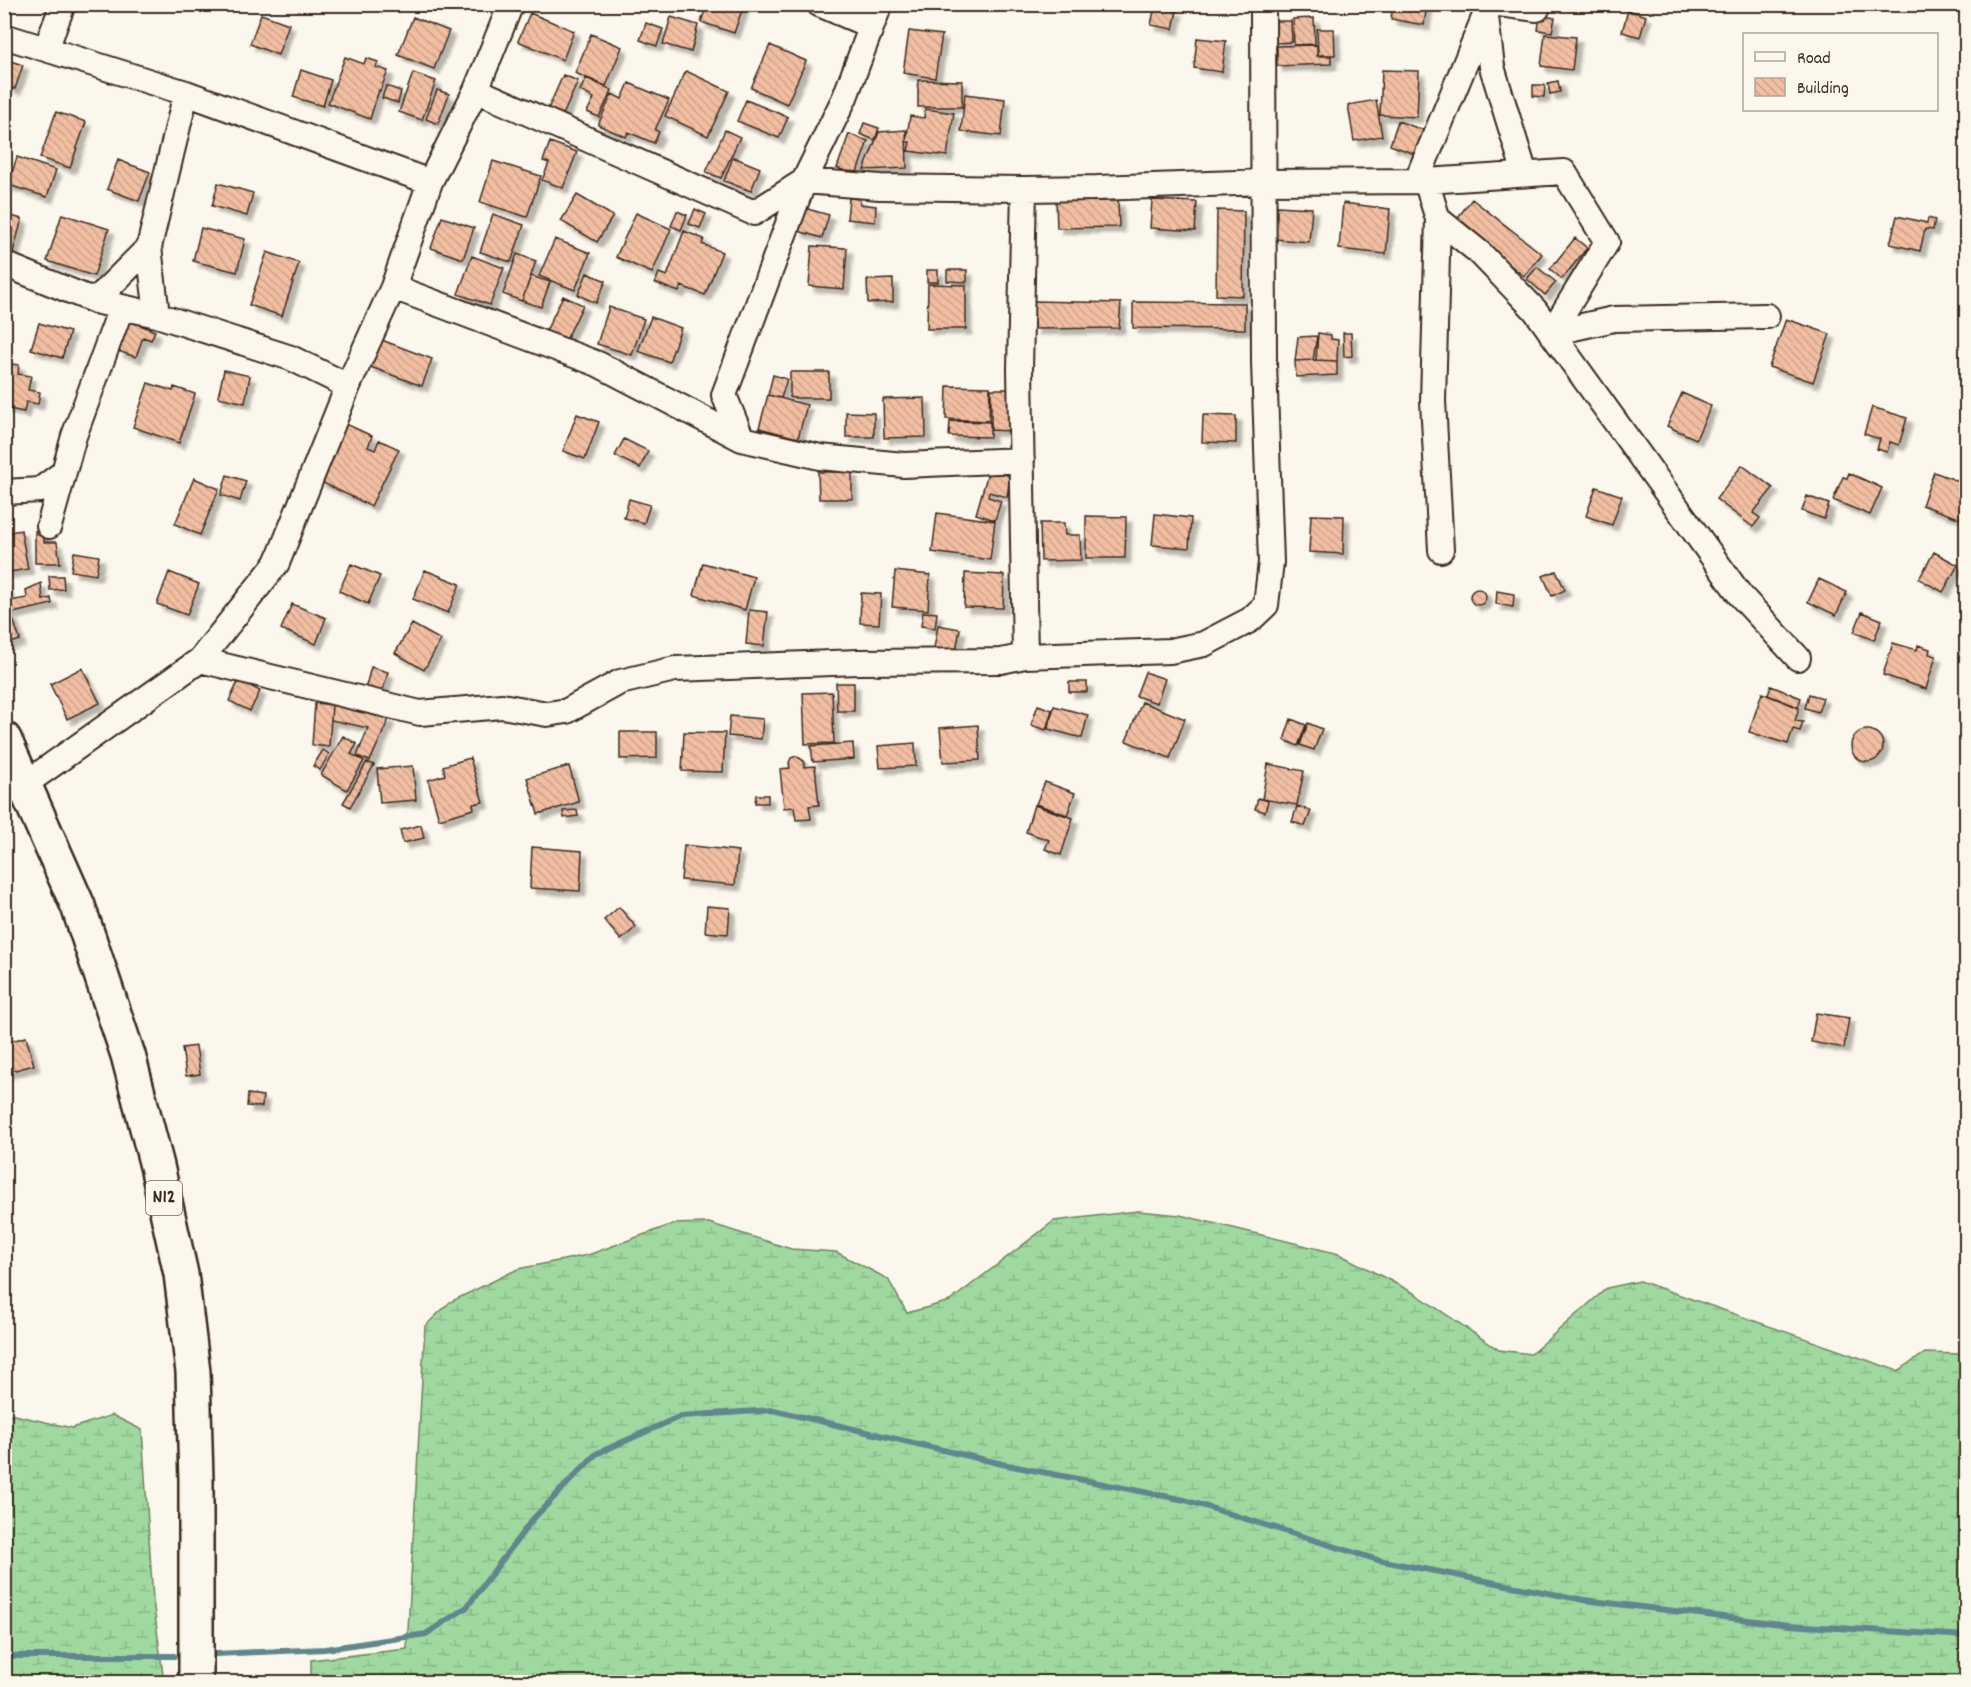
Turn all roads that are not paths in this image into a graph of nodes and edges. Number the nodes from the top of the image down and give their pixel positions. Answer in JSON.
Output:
{"nodes":[{"id":1,"x":63,"y":4,"type":"edge"},
{"id":2,"x":511,"y":4,"type":"edge"},
{"id":3,"x":819,"y":4,"type":"edge"},
{"id":4,"x":1263,"y":4,"type":"edge"},
{"id":5,"x":1490,"y":7,"type":"edge"},
{"id":6,"x":1537,"y":9,"type":"dead end"},
{"id":7,"x":876,"y":15,"type":"edge"},
{"id":8,"x":4,"y":36,"type":"edge"},
{"id":9,"x":46,"y":49,"type":"junction"},
{"id":10,"x":476,"y":90,"type":"junction"},
{"id":11,"x":186,"y":93,"type":"junction"},
{"id":12,"x":1525,"y":174,"type":"junction"},
{"id":13,"x":804,"y":181,"type":"junction"},
{"id":14,"x":1426,"y":181,"type":"junction"},
{"id":15,"x":430,"y":182,"type":"junction"},
{"id":16,"x":1263,"y":182,"type":"junction"},
{"id":17,"x":1024,"y":189,"type":"junction"},
{"id":18,"x":1438,"y":219,"type":"junction"},
{"id":19,"x":149,"y":247,"type":"junction"},
{"id":20,"x":4,"y":264,"type":"edge"},
{"id":21,"x":393,"y":286,"type":"junction"},
{"id":22,"x":95,"y":301,"type":"junction"},
{"id":23,"x":121,"y":308,"type":"junction"},
{"id":24,"x":157,"y":315,"type":"junction"},
{"id":25,"x":1767,"y":316,"type":"dead end"},
{"id":26,"x":1551,"y":333,"type":"junction"},
{"id":27,"x":348,"y":386,"type":"junction"},
{"id":28,"x":742,"y":439,"type":"junction"},
{"id":29,"x":1022,"y":460,"type":"junction"},
{"id":30,"x":64,"y":472,"type":"junction"},
{"id":31,"x":4,"y":492,"type":"edge"},
{"id":32,"x":49,"y":526,"type":"dead end"},
{"id":33,"x":1441,"y":550,"type":"dead end"},
{"id":34,"x":1025,"y":656,"type":"junction"},
{"id":35,"x":1798,"y":658,"type":"dead end"},
{"id":36,"x":200,"y":660,"type":"junction"},
{"id":37,"x":4,"y":739,"type":"edge"},
{"id":38,"x":25,"y":784,"type":"junction"},
{"id":39,"x":196,"y":1683,"type":"edge"}],
"edges":[{"from":1,"to":9,"type":"street"},
{"from":2,"to":10,"type":"street"},
{"from":3,"to":7,"type":"street"},
{"from":4,"to":16,"type":"street"},
{"from":5,"to":6,"type":"street"},
{"from":5,"to":12,"type":"street"},
{"from":5,"to":14,"type":"street"},
{"from":7,"to":13,"type":"street"},
{"from":8,"to":9,"type":"street"},
{"from":9,"to":11,"type":"street"},
{"from":10,"to":13,"type":"street"},
{"from":10,"to":15,"type":"street"},
{"from":11,"to":15,"type":"street"},
{"from":11,"to":19,"type":"street"},
{"from":12,"to":14,"type":"street"},
{"from":12,"to":26,"type":"street"},
{"from":13,"to":17,"type":"street"},
{"from":13,"to":28,"type":"street"},
{"from":14,"to":16,"type":"street"},
{"from":14,"to":18,"type":"street"},
{"from":15,"to":21,"type":"street"},
{"from":16,"to":17,"type":"street"},
{"from":16,"to":34,"type":"street"},
{"from":17,"to":29,"type":"street"},
{"from":18,"to":26,"type":"street"},
{"from":18,"to":33,"type":"street"},
{"from":19,"to":22,"type":"street"},
{"from":19,"to":24,"type":"street"},
{"from":20,"to":22,"type":"street"},
{"from":21,"to":27,"type":"street"},
{"from":21,"to":28,"type":"street"},
{"from":22,"to":23,"type":"street"},
{"from":23,"to":24,"type":"street"},
{"from":23,"to":30,"type":"street"},
{"from":24,"to":27,"type":"street"},
{"from":25,"to":26,"type":"street"},
{"from":26,"to":35,"type":"street"},
{"from":27,"to":36,"type":"street"},
{"from":28,"to":29,"type":"street"},
{"from":29,"to":34,"type":"street"},
{"from":30,"to":31,"type":"street"},
{"from":30,"to":32,"type":"street"},
{"from":34,"to":36,"type":"street"},
{"from":36,"to":38,"type":"street"},
{"from":37,"to":38,"type":"main road","number":"N12"},
{"from":38,"to":39,"type":"main road","number":"N12"}]}
